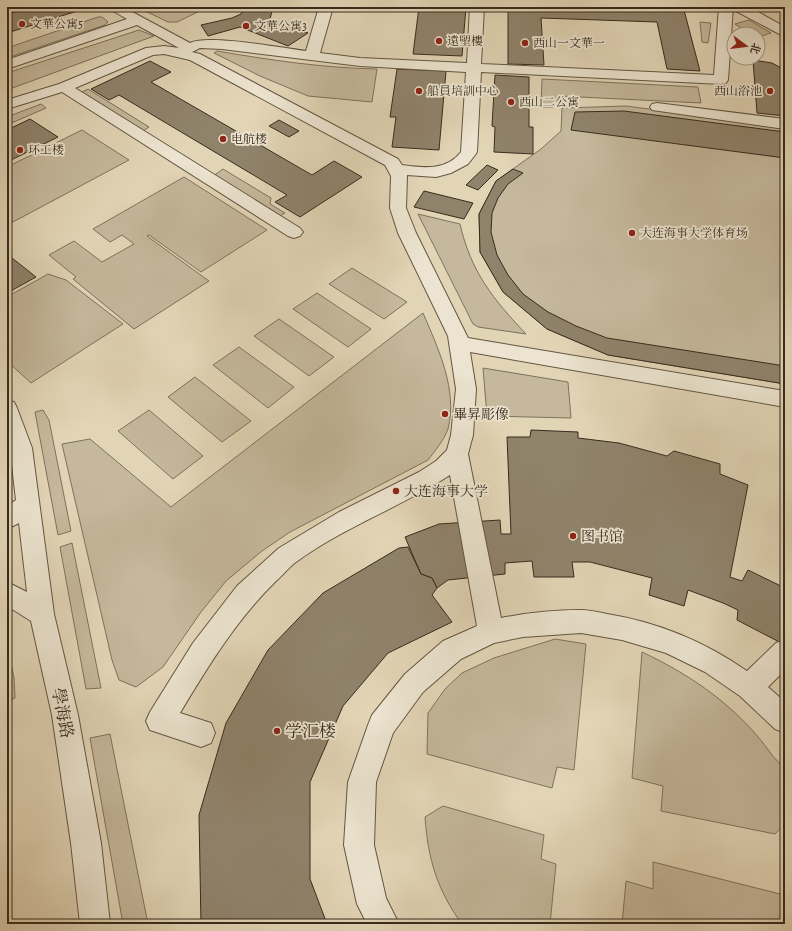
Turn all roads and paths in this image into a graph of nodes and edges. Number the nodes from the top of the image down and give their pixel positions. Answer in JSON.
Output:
{"nodes":[{"id":1,"x":114,"y":7,"type":"edge"},
{"id":2,"x":326,"y":7,"type":"edge"},
{"id":3,"x":477,"y":7,"type":"edge"},
{"id":4,"x":726,"y":7,"type":"edge"},
{"id":5,"x":739,"y":7,"type":"edge"},
{"id":6,"x":138,"y":20,"type":"junction"},
{"id":7,"x":785,"y":34,"type":"edge"},
{"id":8,"x":185,"y":50,"type":"junction"},
{"id":9,"x":312,"y":56,"type":"junction"},
{"id":10,"x":7,"y":64,"type":"edge"},
{"id":11,"x":474,"y":67,"type":"junction"},
{"id":12,"x":64,"y":87,"type":"junction"},
{"id":13,"x":7,"y":105,"type":"edge"},
{"id":14,"x":657,"y":107,"type":"dead end"},
{"id":15,"x":785,"y":124,"type":"edge"},
{"id":16,"x":396,"y":169,"type":"junction"},
{"id":17,"x":294,"y":232,"type":"dead end"},
{"id":18,"x":458,"y":343,"type":"junction"},
{"id":19,"x":785,"y":399,"type":"edge"},
{"id":20,"x":7,"y":408,"type":"edge"},
{"id":21,"x":457,"y":454,"type":"junction"},
{"id":22,"x":29,"y":503,"type":"junction"},
{"id":23,"x":7,"y":519,"type":"edge"},
{"id":24,"x":7,"y":594,"type":"edge"},
{"id":25,"x":42,"y":614,"type":"junction"},
{"id":26,"x":491,"y":632,"type":"junction"},
{"id":27,"x":785,"y":652,"type":"edge"},
{"id":28,"x":749,"y":687,"type":"junction"},
{"id":29,"x":785,"y":720,"type":"edge"},
{"id":30,"x":201,"y":733,"type":"dead end"},
{"id":31,"x":96,"y":924,"type":"edge"},
{"id":32,"x":384,"y":924,"type":"edge"}],
"edges":[{"from":1,"to":6,"type":"street"},
{"from":2,"to":9,"type":"street"},
{"from":3,"to":11,"type":"street"},
{"from":4,"to":11,"type":"street"},
{"from":5,"to":7,"type":"street"},
{"from":6,"to":8,"type":"street"},
{"from":6,"to":10,"type":"street"},
{"from":8,"to":9,"type":"street"},
{"from":8,"to":12,"type":"street"},
{"from":8,"to":16,"type":"street"},
{"from":9,"to":11,"type":"street"},
{"from":11,"to":16,"type":"street"},
{"from":12,"to":13,"type":"street"},
{"from":12,"to":17,"type":"street"},
{"from":14,"to":15,"type":"street"},
{"from":16,"to":18,"type":"street"},
{"from":18,"to":19,"type":"street"},
{"from":18,"to":21,"type":"street"},
{"from":20,"to":22,"type":"street","name":"學海路"},
{"from":21,"to":26,"type":"street"},
{"from":21,"to":30,"type":"street"},
{"from":22,"to":23,"type":"street"},
{"from":22,"to":25,"type":"street","name":"學海路"},
{"from":24,"to":25,"type":"street"},
{"from":25,"to":31,"type":"street","name":"學海路"},
{"from":26,"to":28,"type":"street"},
{"from":26,"to":32,"type":"street"},
{"from":27,"to":28,"type":"street"},
{"from":28,"to":29,"type":"street"}]}
